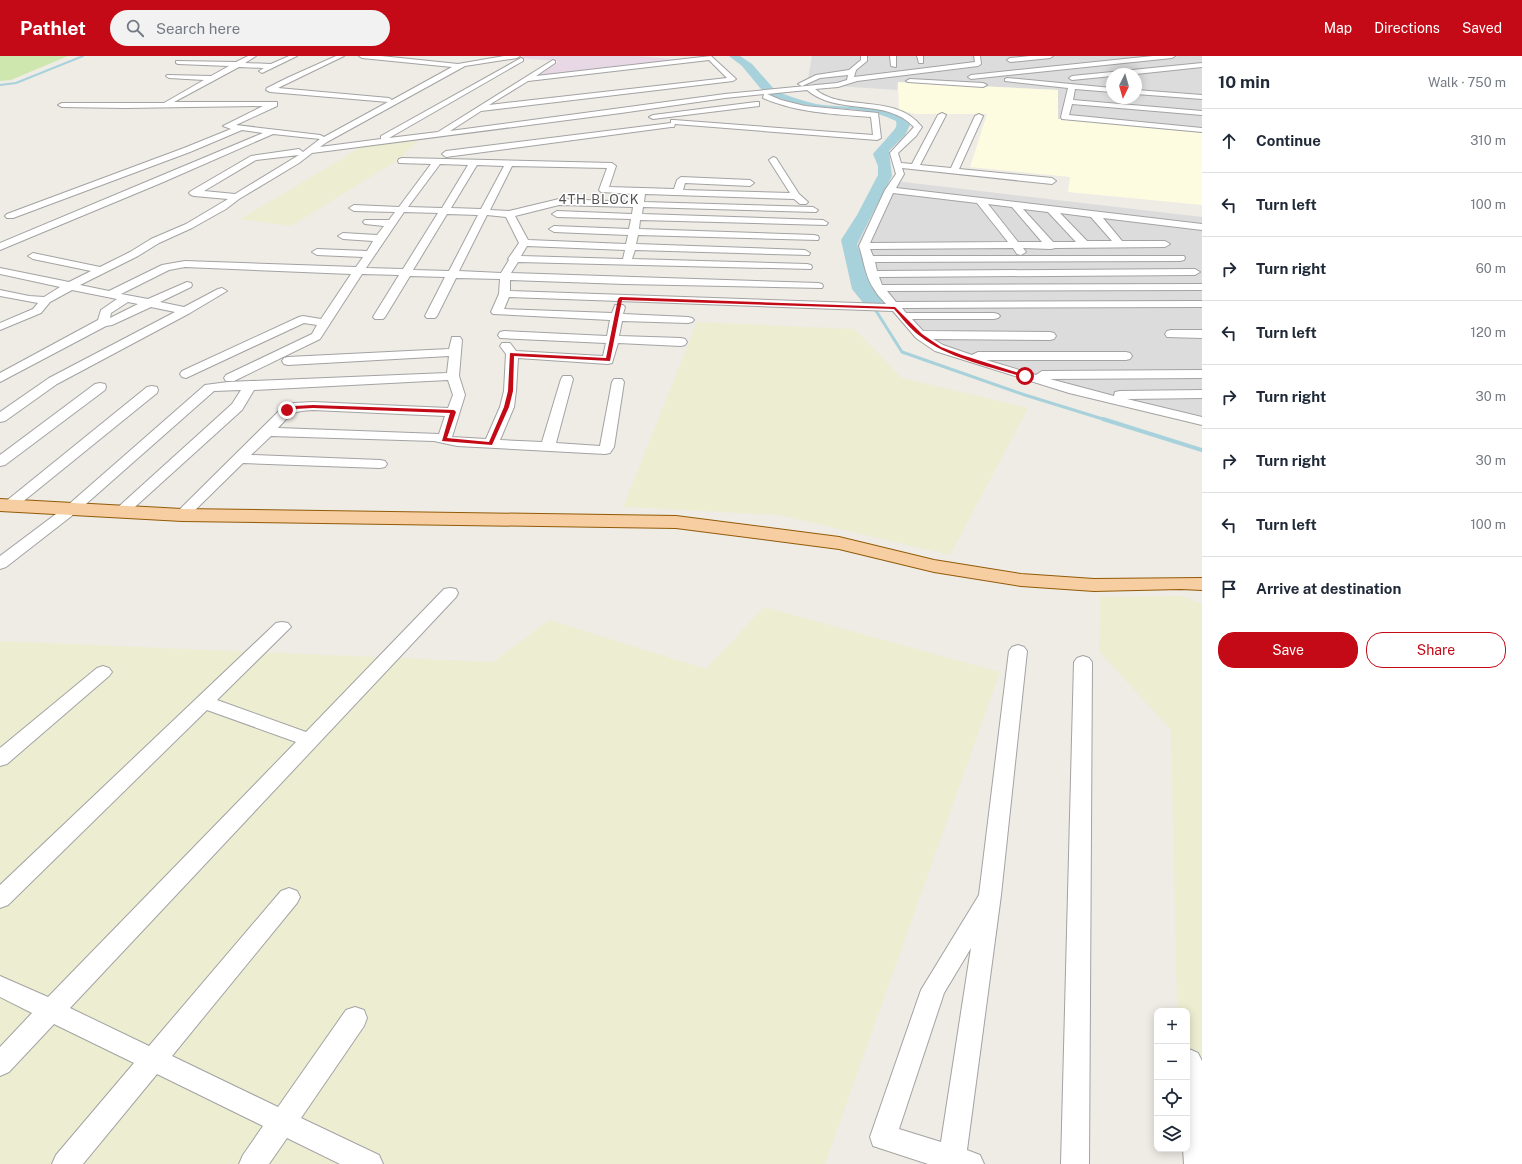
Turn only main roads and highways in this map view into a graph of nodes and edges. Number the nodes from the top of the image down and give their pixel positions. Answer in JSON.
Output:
{"nodes":[{"id":1,"x":7,"y":508,"type":"edge"},
{"id":2,"x":1202,"y":584,"type":"edge"}],
"edges":[{"from":1,"to":2,"type":"main road"}]}
